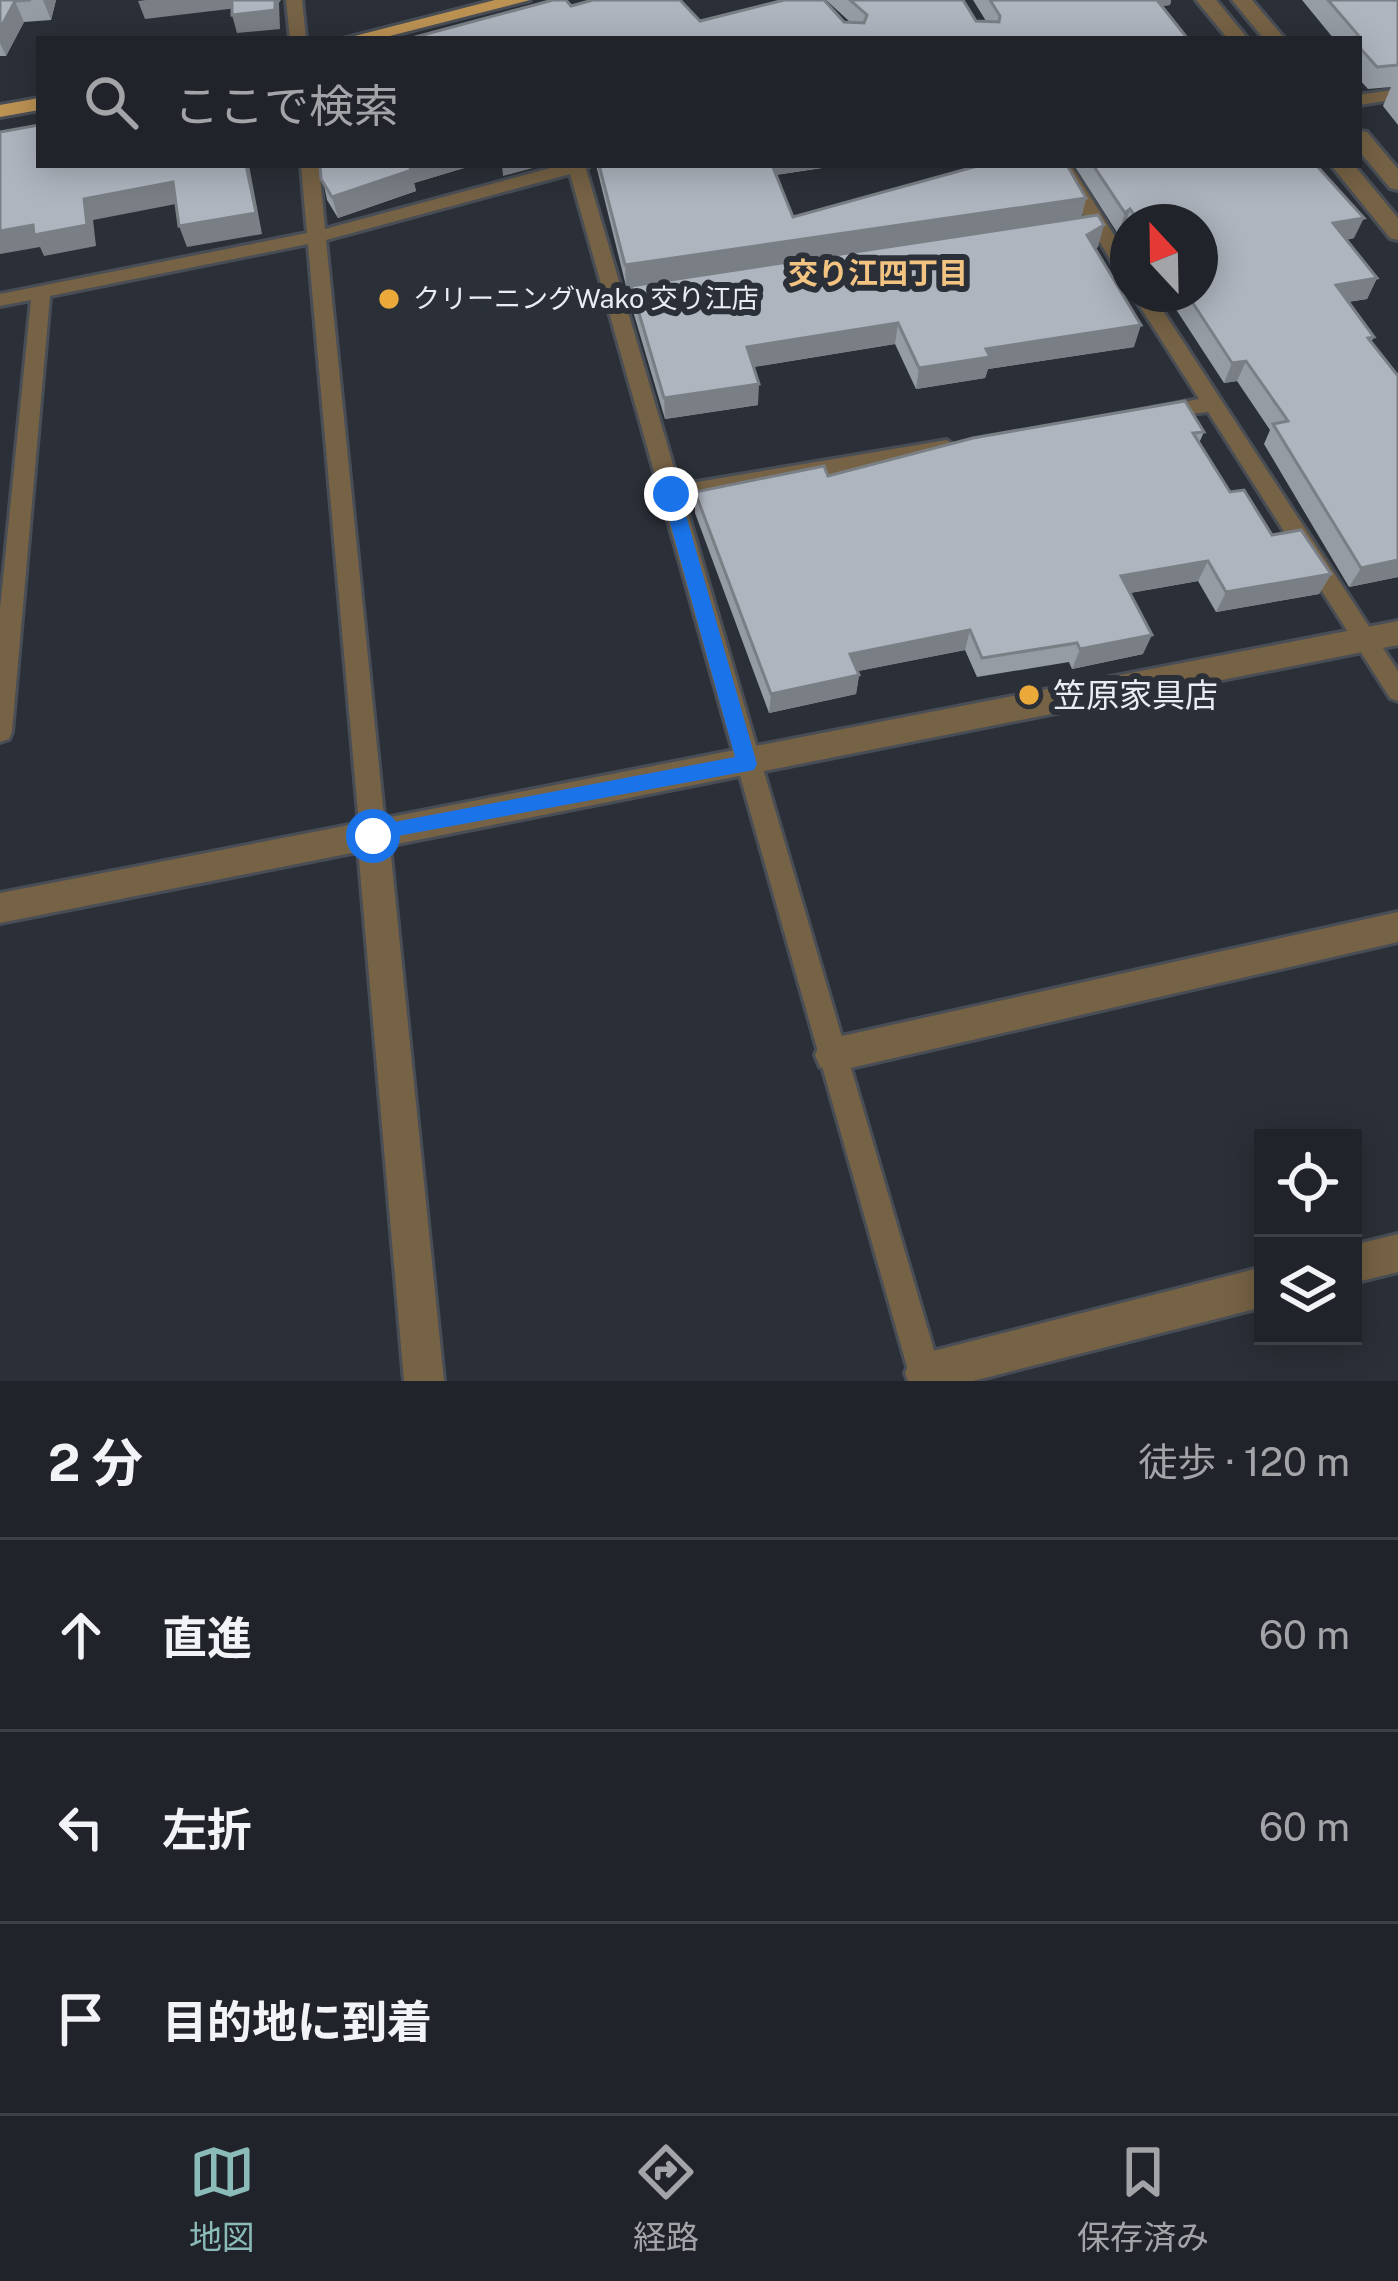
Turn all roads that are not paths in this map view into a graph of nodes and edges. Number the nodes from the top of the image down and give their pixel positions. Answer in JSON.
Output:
{"nodes":[{"id":1,"x":294,"y":0,"type":"edge"},
{"id":2,"x":520,"y":0,"type":"edge"},
{"id":3,"x":1206,"y":0,"type":"edge"},
{"id":4,"x":1242,"y":0,"type":"edge"},
{"id":5,"x":298,"y":36,"type":"edge"},
{"id":6,"x":365,"y":36,"type":"edge"},
{"id":7,"x":1236,"y":36,"type":"edge"},
{"id":8,"x":1272,"y":36,"type":"edge"},
{"id":9,"x":1398,"y":94,"type":"edge"},
{"id":10,"x":1362,"y":100,"type":"edge"},
{"id":11,"x":36,"y":105,"type":"edge"},
{"id":12,"x":0,"y":112,"type":"edge"},
{"id":13,"x":1362,"y":141,"type":"edge"},
{"id":14,"x":310,"y":168,"type":"edge"},
{"id":15,"x":572,"y":168,"type":"edge"},
{"id":16,"x":580,"y":168,"type":"edge"},
{"id":17,"x":1064,"y":168,"type":"edge"},
{"id":18,"x":1345,"y":168,"type":"edge"},
{"id":19,"x":1398,"y":183,"type":"edge"},
{"id":20,"x":1097,"y":226,"type":"junction"},
{"id":21,"x":1074,"y":229,"type":"edge"},
{"id":22,"x":1398,"y":232,"type":"edge"},
{"id":23,"x":316,"y":237,"type":"junction"},
{"id":24,"x":1110,"y":246,"type":"edge"},
{"id":25,"x":41,"y":292,"type":"junction"},
{"id":26,"x":0,"y":299,"type":"edge"},
{"id":27,"x":1154,"y":312,"type":"edge"},
{"id":28,"x":1213,"y":404,"type":"junction"},
{"id":29,"x":1142,"y":416,"type":"edge"},
{"id":30,"x":978,"y":443,"type":"edge"},
{"id":31,"x":10,"y":477,"type":"edge"},
{"id":32,"x":671,"y":494,"type":"junction"},
{"id":33,"x":1398,"y":633,"type":"edge"},
{"id":34,"x":1364,"y":639,"type":"junction"},
{"id":35,"x":1398,"y":692,"type":"edge"},
{"id":36,"x":0,"y":732,"type":"edge"},
{"id":37,"x":747,"y":764,"type":"junction"},
{"id":38,"x":373,"y":836,"type":"junction"},
{"id":39,"x":0,"y":908,"type":"edge"},
{"id":40,"x":1398,"y":927,"type":"edge"},
{"id":41,"x":833,"y":1055,"type":"junction"},
{"id":42,"x":1398,"y":1253,"type":"edge"},
{"id":43,"x":1362,"y":1262,"type":"edge"},
{"id":44,"x":1254,"y":1289,"type":"edge"},
{"id":45,"x":926,"y":1377,"type":"edge"},
{"id":46,"x":424,"y":1381,"type":"edge"}],
"edges":[{"from":1,"to":5,"type":"lane"},
{"from":2,"to":6,"type":"main road"},
{"from":3,"to":7,"type":"street"},
{"from":4,"to":8,"type":"street"},
{"from":9,"to":10,"type":"lane"},
{"from":11,"to":12,"type":"main road"},
{"from":13,"to":19,"type":"street"},
{"from":14,"to":23,"type":"lane"},
{"from":15,"to":23,"type":"lane"},
{"from":16,"to":32,"type":"lane"},
{"from":17,"to":20,"type":"lane"},
{"from":18,"to":22,"type":"street"},
{"from":20,"to":21,"type":"lane"},
{"from":20,"to":24,"type":"lane"},
{"from":23,"to":25,"type":"lane"},
{"from":23,"to":38,"type":"lane"},
{"from":25,"to":26,"type":"lane"},
{"from":25,"to":31,"type":"lane"},
{"from":27,"to":28,"type":"lane"},
{"from":28,"to":29,"type":"lane"},
{"from":28,"to":34,"type":"lane"},
{"from":30,"to":32,"type":"lane"},
{"from":31,"to":36,"type":"lane"},
{"from":32,"to":37,"type":"lane"},
{"from":33,"to":34,"type":"street"},
{"from":34,"to":35,"type":"lane"},
{"from":34,"to":37,"type":"street"},
{"from":37,"to":38,"type":"street"},
{"from":37,"to":41,"type":"lane"},
{"from":38,"to":39,"type":"street"},
{"from":38,"to":46,"type":"street"},
{"from":40,"to":41,"type":"street"},
{"from":41,"to":45,"type":"lane"},
{"from":42,"to":43,"type":"street"},
{"from":44,"to":45,"type":"street"}]}
